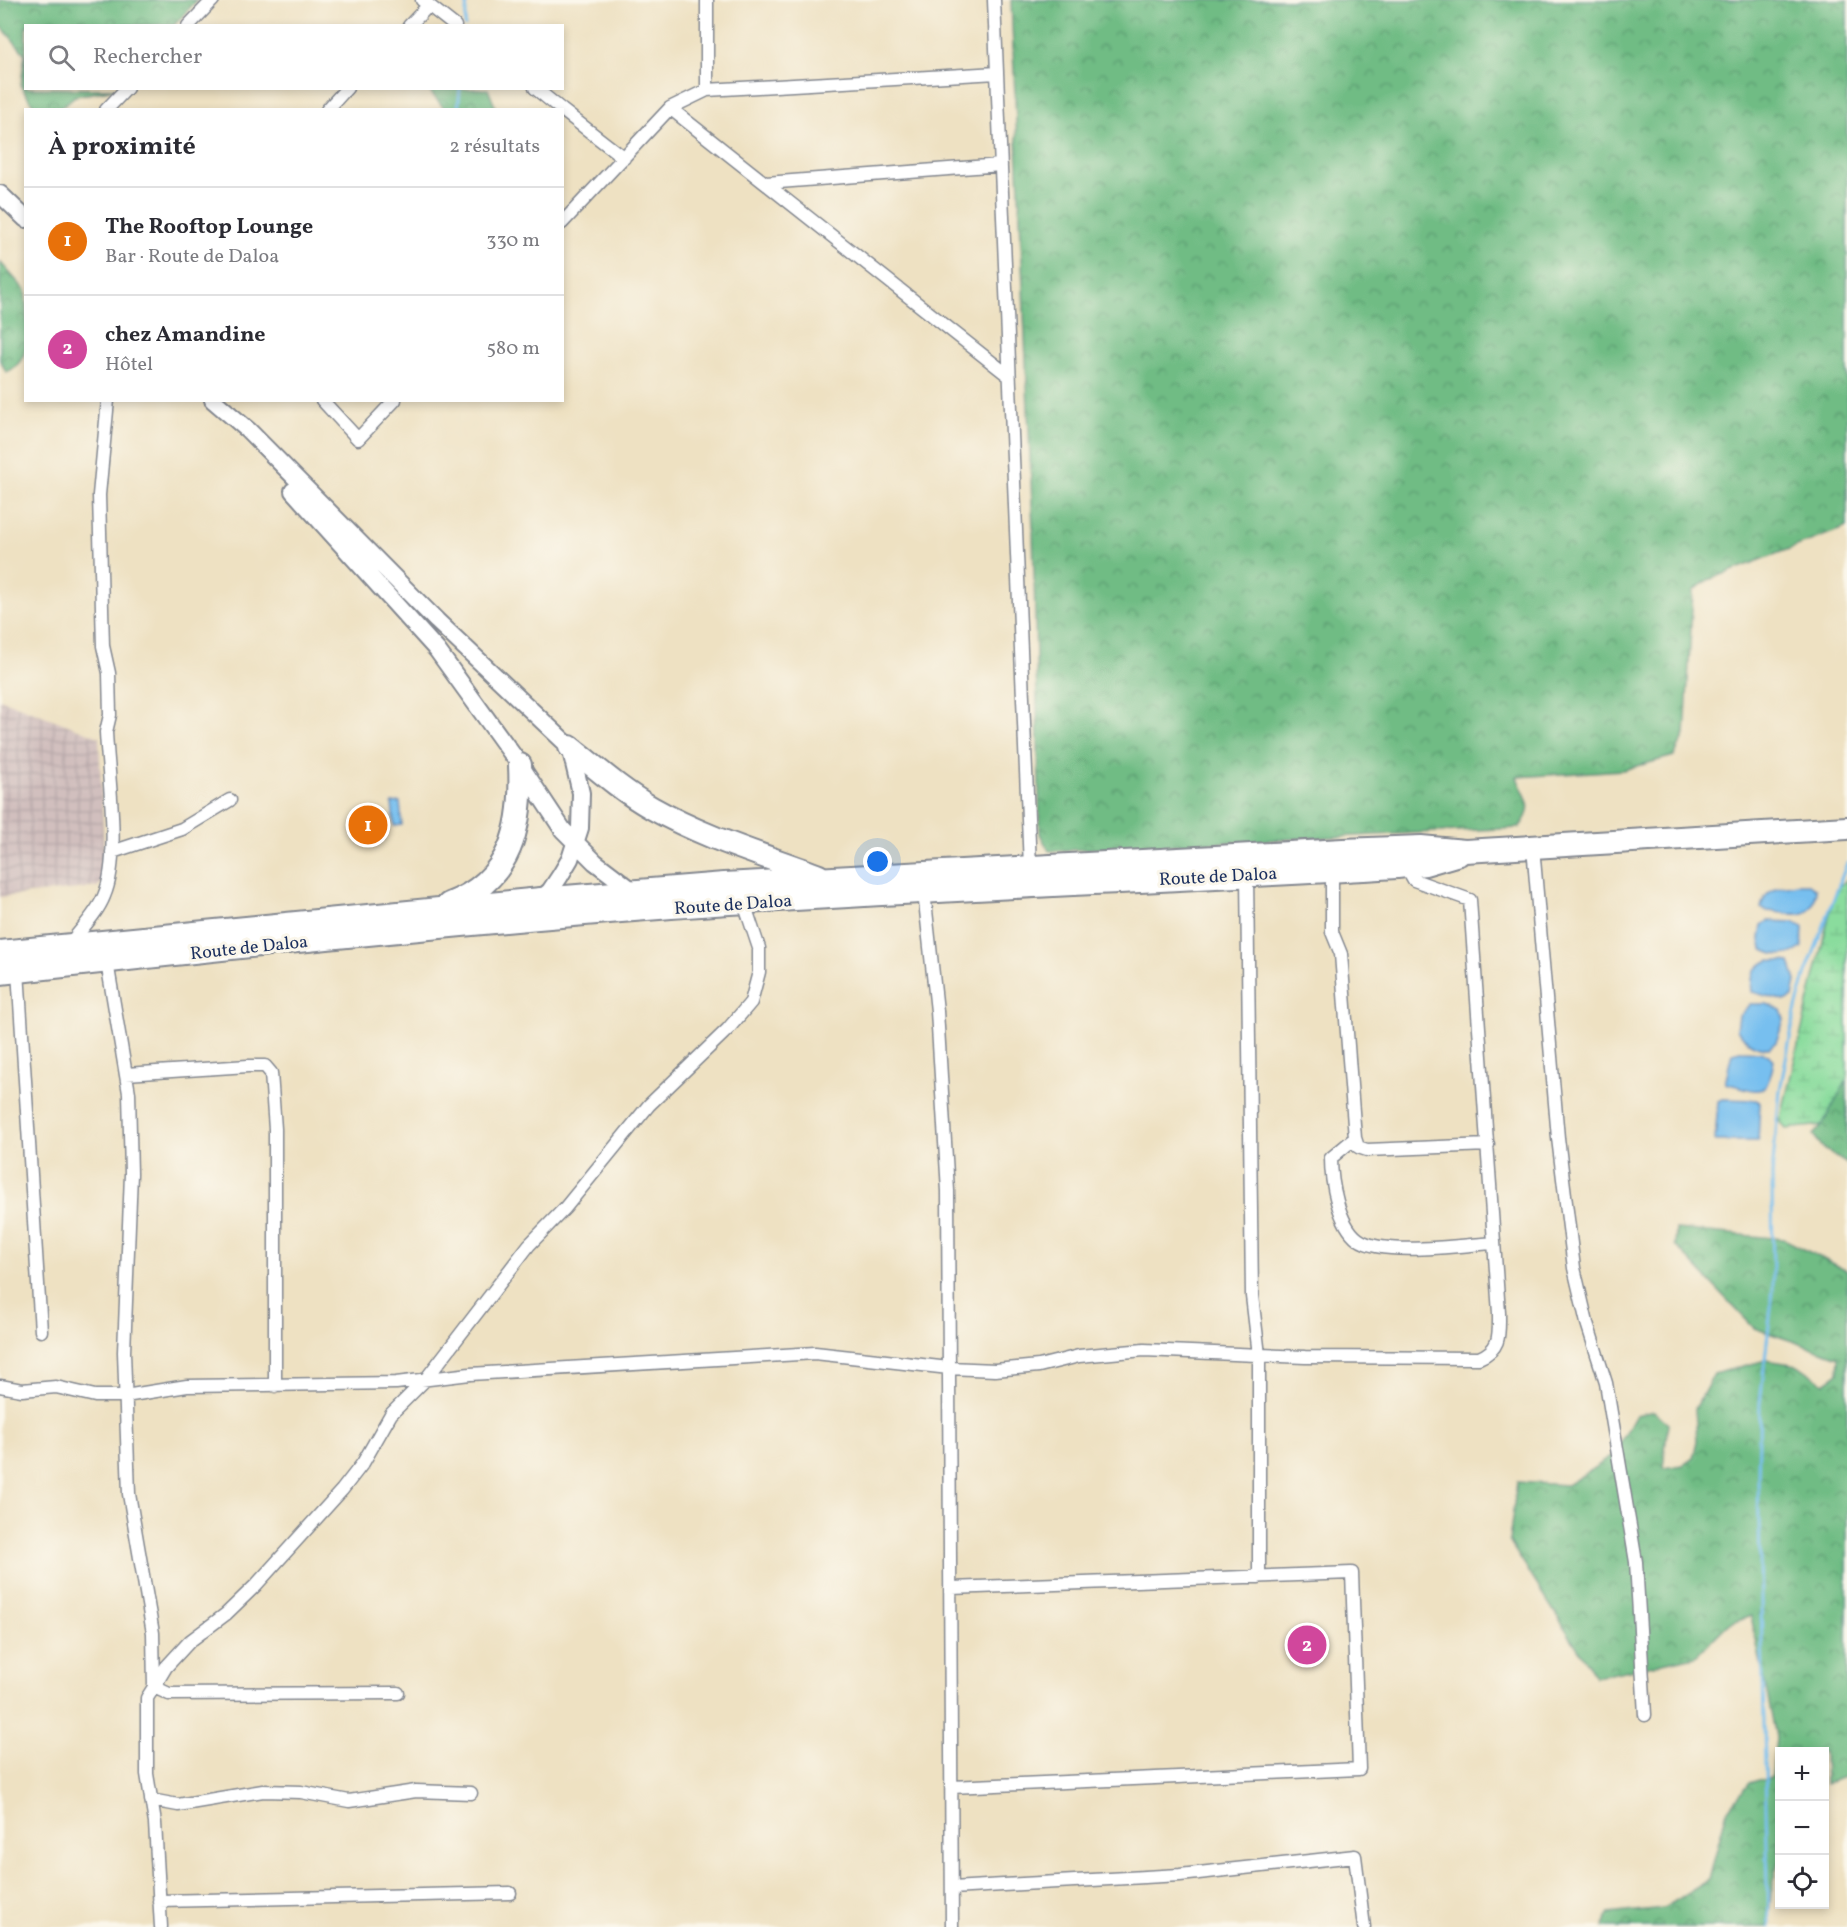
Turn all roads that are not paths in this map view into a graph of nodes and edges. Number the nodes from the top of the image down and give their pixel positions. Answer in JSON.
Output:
{"nodes":[{"id":1,"x":213,"y":0,"type":"edge"},
{"id":2,"x":707,"y":0,"type":"edge"},
{"id":3,"x":994,"y":0,"type":"edge"},
{"id":4,"x":425,"y":2,"type":"edge"},
{"id":5,"x":190,"y":24,"type":"edge"},
{"id":6,"x":410,"y":24,"type":"edge"},
{"id":7,"x":452,"y":24,"type":"edge"},
{"id":8,"x":997,"y":73,"type":"junction"},
{"id":9,"x":125,"y":90,"type":"edge"},
{"id":10,"x":345,"y":90,"type":"edge"},
{"id":11,"x":537,"y":90,"type":"edge"},
{"id":12,"x":707,"y":90,"type":"junction"},
{"id":13,"x":108,"y":108,"type":"edge"},
{"id":14,"x":329,"y":108,"type":"edge"},
{"id":15,"x":560,"y":108,"type":"edge"},
{"id":16,"x":670,"y":108,"type":"junction"},
{"id":17,"x":564,"y":112,"type":"edge"},
{"id":18,"x":624,"y":158,"type":"junction"},
{"id":19,"x":1000,"y":165,"type":"junction"},
{"id":20,"x":766,"y":183,"type":"junction"},
{"id":21,"x":0,"y":194,"type":"edge"},
{"id":22,"x":24,"y":217,"type":"edge"},
{"id":23,"x":564,"y":221,"type":"edge"},
{"id":24,"x":1009,"y":376,"type":"junction"},
{"id":25,"x":108,"y":402,"type":"edge"},
{"id":26,"x":215,"y":402,"type":"edge"},
{"id":27,"x":324,"y":402,"type":"edge"},
{"id":28,"x":393,"y":402,"type":"edge"},
{"id":29,"x":230,"y":418,"type":"junction"},
{"id":30,"x":570,"y":747,"type":"junction"},
{"id":31,"x":520,"y":765,"type":"junction"},
{"id":32,"x":230,"y":800,"type":"dead end"},
{"id":33,"x":1847,"y":828,"type":"edge"},
{"id":34,"x":576,"y":844,"type":"junction"},
{"id":35,"x":1533,"y":847,"type":"junction"},
{"id":36,"x":1465,"y":851,"type":"junction"},
{"id":37,"x":112,"y":852,"type":"junction"},
{"id":38,"x":1406,"y":866,"type":"junction"},
{"id":39,"x":1030,"y":867,"type":"junction"},
{"id":40,"x":1332,"y":870,"type":"junction"},
{"id":41,"x":1247,"y":874,"type":"junction"},
{"id":42,"x":829,"y":880,"type":"junction"},
{"id":43,"x":631,"y":891,"type":"junction"},
{"id":44,"x":924,"y":892,"type":"junction"},
{"id":45,"x":541,"y":899,"type":"junction"},
{"id":46,"x":744,"y":903,"type":"junction"},
{"id":47,"x":660,"y":908,"type":"junction"},
{"id":48,"x":436,"y":909,"type":"junction"},
{"id":49,"x":508,"y":921,"type":"junction"},
{"id":50,"x":69,"y":945,"type":"junction"},
{"id":51,"x":0,"y":952,"type":"edge"},
{"id":52,"x":107,"y":962,"type":"junction"},
{"id":53,"x":9,"y":972,"type":"edge"},
{"id":54,"x":126,"y":1074,"type":"junction"},
{"id":55,"x":1355,"y":1138,"type":"junction"},
{"id":56,"x":1488,"y":1145,"type":"junction"},
{"id":57,"x":1494,"y":1243,"type":"junction"},
{"id":58,"x":41,"y":1331,"type":"dead end"},
{"id":59,"x":1259,"y":1355,"type":"junction"},
{"id":60,"x":949,"y":1368,"type":"junction"},
{"id":61,"x":426,"y":1379,"type":"junction"},
{"id":62,"x":0,"y":1386,"type":"edge"},
{"id":63,"x":275,"y":1386,"type":"junction"},
{"id":64,"x":125,"y":1396,"type":"junction"},
{"id":65,"x":1259,"y":1577,"type":"junction"},
{"id":66,"x":951,"y":1588,"type":"junction"},
{"id":67,"x":154,"y":1687,"type":"junction"},
{"id":68,"x":398,"y":1693,"type":"dead end"},
{"id":69,"x":1645,"y":1715,"type":"dead end"},
{"id":70,"x":951,"y":1787,"type":"junction"},
{"id":71,"x":471,"y":1793,"type":"dead end"},
{"id":72,"x":151,"y":1800,"type":"junction"},
{"id":73,"x":952,"y":1888,"type":"junction"},
{"id":74,"x":510,"y":1893,"type":"dead end"},
{"id":75,"x":159,"y":1901,"type":"junction"},
{"id":76,"x":161,"y":1927,"type":"edge"},
{"id":77,"x":952,"y":1927,"type":"edge"},
{"id":78,"x":1364,"y":1927,"type":"edge"}],
"edges":[{"from":1,"to":5,"type":"street"},
{"from":2,"to":12,"type":"street"},
{"from":3,"to":8,"type":"street"},
{"from":4,"to":6,"type":"street"},
{"from":4,"to":7,"type":"street"},
{"from":8,"to":12,"type":"street"},
{"from":8,"to":19,"type":"street"},
{"from":9,"to":13,"type":"street"},
{"from":10,"to":14,"type":"street"},
{"from":11,"to":15,"type":"street"},
{"from":12,"to":16,"type":"street"},
{"from":16,"to":18,"type":"street"},
{"from":16,"to":20,"type":"street"},
{"from":17,"to":18,"type":"street"},
{"from":18,"to":23,"type":"street"},
{"from":19,"to":20,"type":"street"},
{"from":19,"to":24,"type":"street"},
{"from":20,"to":24,"type":"street"},
{"from":21,"to":22,"type":"main road"},
{"from":24,"to":39,"type":"street"},
{"from":25,"to":37,"type":"street"},
{"from":26,"to":29,"type":"main road"},
{"from":27,"to":28,"type":"street"},
{"from":29,"to":30,"type":"main road"},
{"from":29,"to":31,"type":"main road"},
{"from":30,"to":34,"type":"main road"},
{"from":30,"to":42,"type":"highway"},
{"from":31,"to":34,"type":"main road"},
{"from":31,"to":48,"type":"highway"},
{"from":32,"to":37,"type":"street"},
{"from":33,"to":35,"type":"highway"},
{"from":34,"to":43,"type":"main road"},
{"from":34,"to":45,"type":"main road"},
{"from":35,"to":36,"type":"highway"},
{"from":35,"to":69,"type":"street"},
{"from":36,"to":38,"type":"highway","name":"Route de Daloa"},
{"from":36,"to":39,"type":"highway","name":"Route de Daloa"},
{"from":37,"to":50,"type":"street"},
{"from":38,"to":40,"type":"highway","name":"Route de Daloa"},
{"from":38,"to":56,"type":"street"},
{"from":39,"to":42,"type":"highway","name":"Route de Daloa"},
{"from":40,"to":41,"type":"highway","name":"Route de Daloa"},
{"from":40,"to":55,"type":"street"},
{"from":41,"to":44,"type":"highway","name":"Route de Daloa"},
{"from":41,"to":59,"type":"street"},
{"from":42,"to":43,"type":"highway","name":"Route de Daloa"},
{"from":43,"to":45,"type":"highway","name":"Route de Daloa"},
{"from":43,"to":47,"type":"main road"},
{"from":44,"to":46,"type":"highway","name":"Route de Daloa"},
{"from":44,"to":60,"type":"street"},
{"from":45,"to":48,"type":"highway","name":"Route de Daloa"},
{"from":45,"to":49,"type":"main road"},
{"from":46,"to":47,"type":"highway","name":"Route de Daloa"},
{"from":46,"to":61,"type":"street"},
{"from":47,"to":49,"type":"highway","name":"Route de Daloa"},
{"from":48,"to":50,"type":"highway","name":"Route de Daloa"},
{"from":49,"to":52,"type":"highway","name":"Route de Daloa"},
{"from":50,"to":51,"type":"highway","name":"Route de Daloa"},
{"from":52,"to":53,"type":"highway","name":"Route de Daloa"},
{"from":52,"to":54,"type":"street"},
{"from":53,"to":58,"type":"street"},
{"from":54,"to":63,"type":"street"},
{"from":54,"to":64,"type":"street"},
{"from":55,"to":56,"type":"street"},
{"from":55,"to":57,"type":"street"},
{"from":56,"to":57,"type":"street"},
{"from":57,"to":59,"type":"street"},
{"from":59,"to":60,"type":"street"},
{"from":59,"to":65,"type":"street"},
{"from":60,"to":61,"type":"street"},
{"from":60,"to":66,"type":"street"},
{"from":61,"to":63,"type":"street"},
{"from":61,"to":67,"type":"street"},
{"from":62,"to":64,"type":"street"},
{"from":63,"to":64,"type":"street"},
{"from":64,"to":67,"type":"street"},
{"from":65,"to":66,"type":"street"},
{"from":65,"to":70,"type":"street"},
{"from":66,"to":70,"type":"street"},
{"from":67,"to":68,"type":"street"},
{"from":67,"to":72,"type":"street"},
{"from":70,"to":73,"type":"street"},
{"from":71,"to":72,"type":"street"},
{"from":72,"to":75,"type":"street"},
{"from":73,"to":77,"type":"street"},
{"from":73,"to":78,"type":"street"},
{"from":74,"to":75,"type":"street"},
{"from":75,"to":76,"type":"street"}]}
